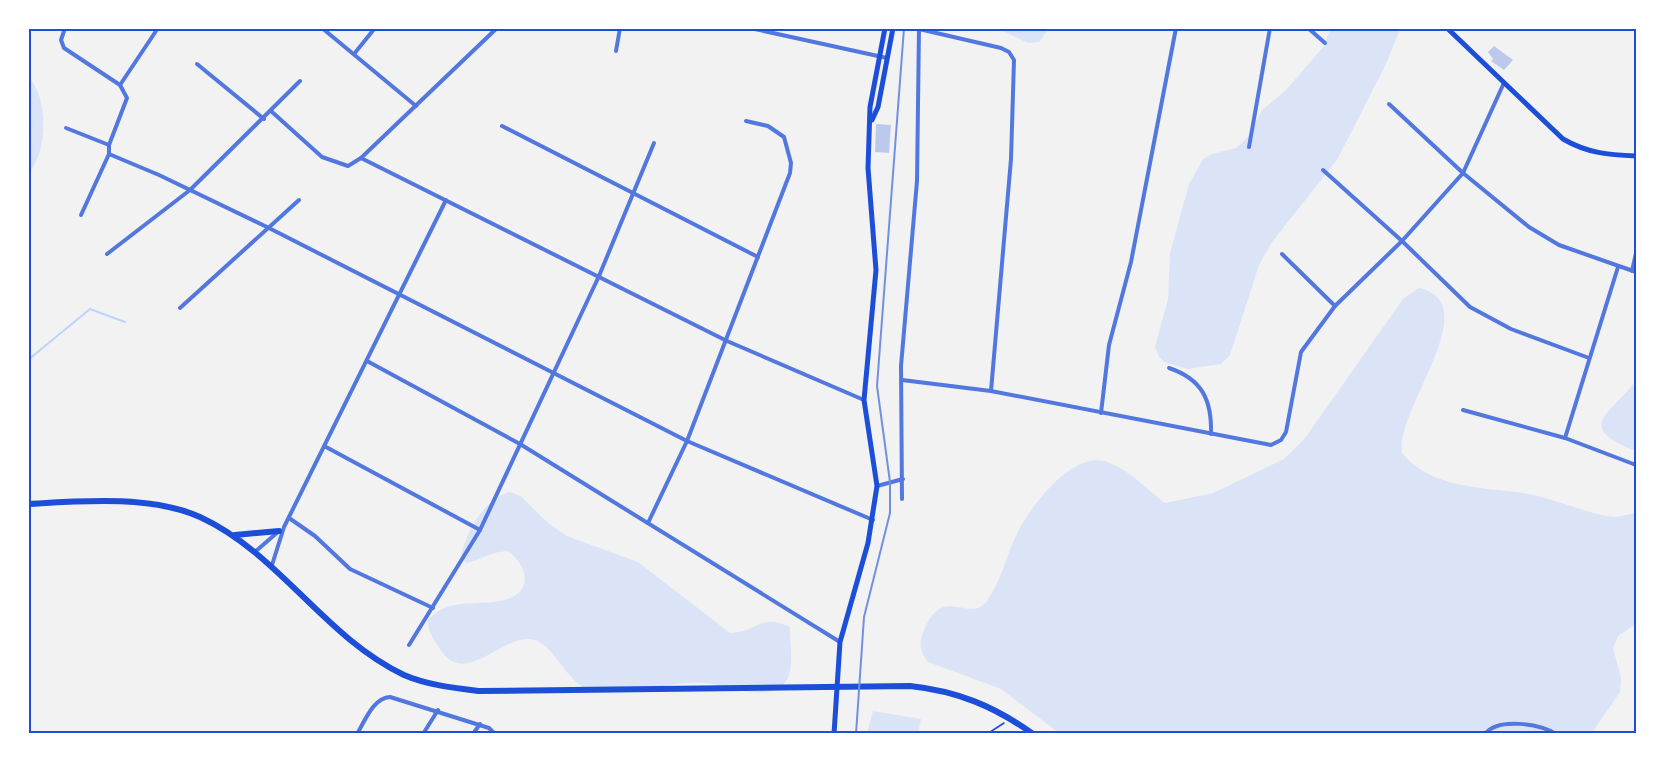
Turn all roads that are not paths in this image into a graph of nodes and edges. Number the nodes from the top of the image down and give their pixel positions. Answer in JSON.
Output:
{"nodes":[{"id":1,"x":65,"y":28,"type":"edge"},
{"id":2,"x":158,"y":28,"type":"edge"},
{"id":3,"x":322,"y":28,"type":"edge"},
{"id":4,"x":375,"y":28,"type":"edge"},
{"id":5,"x":497,"y":28,"type":"edge"},
{"id":6,"x":620,"y":28,"type":"edge"},
{"id":7,"x":750,"y":28,"type":"edge"},
{"id":8,"x":885,"y":28,"type":"edge"},
{"id":9,"x":893,"y":28,"type":"edge"},
{"id":10,"x":1176,"y":28,"type":"edge"},
{"id":11,"x":1270,"y":28,"type":"edge"},
{"id":12,"x":1308,"y":28,"type":"edge"},
{"id":13,"x":1447,"y":28,"type":"edge"},
{"id":14,"x":920,"y":29,"type":"edge"},
{"id":15,"x":1325,"y":43,"type":"dead end"},
{"id":16,"x":616,"y":51,"type":"dead end"},
{"id":17,"x":354,"y":54,"type":"junction"},
{"id":18,"x":879,"y":57,"type":"junction"},
{"id":19,"x":887,"y":58,"type":"junction"},
{"id":20,"x":197,"y":64,"type":"dead end"},
{"id":21,"x":300,"y":81,"type":"dead end"},
{"id":22,"x":120,"y":85,"type":"junction"},
{"id":23,"x":1503,"y":85,"type":"junction"},
{"id":24,"x":1389,"y":104,"type":"dead end"},
{"id":25,"x":416,"y":106,"type":"junction"},
{"id":26,"x":271,"y":111,"type":"junction"},
{"id":27,"x":264,"y":119,"type":"junction"},
{"id":28,"x":746,"y":121,"type":"dead end"},
{"id":29,"x":870,"y":123,"type":"junction"},
{"id":30,"x":502,"y":126,"type":"dead end"},
{"id":31,"x":66,"y":128,"type":"dead end"},
{"id":32,"x":654,"y":143,"type":"dead end"},
{"id":33,"x":109,"y":146,"type":"junction"},
{"id":34,"x":1249,"y":147,"type":"dead end"},
{"id":35,"x":109,"y":154,"type":"junction"},
{"id":36,"x":1636,"y":156,"type":"edge"},
{"id":37,"x":361,"y":158,"type":"junction"},
{"id":38,"x":1323,"y":170,"type":"dead end"},
{"id":39,"x":1462,"y":173,"type":"junction"},
{"id":40,"x":190,"y":190,"type":"junction"},
{"id":41,"x":633,"y":191,"type":"junction"},
{"id":42,"x":299,"y":200,"type":"dead end"},
{"id":43,"x":446,"y":200,"type":"junction"},
{"id":44,"x":81,"y":215,"type":"dead end"},
{"id":45,"x":269,"y":228,"type":"junction"},
{"id":46,"x":1402,"y":241,"type":"junction"},
{"id":47,"x":1636,"y":253,"type":"edge"},
{"id":48,"x":107,"y":254,"type":"dead end"},
{"id":49,"x":1282,"y":254,"type":"dead end"},
{"id":50,"x":758,"y":257,"type":"junction"},
{"id":51,"x":1618,"y":267,"type":"junction"},
{"id":52,"x":1634,"y":272,"type":"edge"},
{"id":53,"x":599,"y":276,"type":"junction"},
{"id":54,"x":397,"y":295,"type":"junction"},
{"id":55,"x":1335,"y":306,"type":"junction"},
{"id":56,"x":180,"y":308,"type":"dead end"},
{"id":57,"x":728,"y":341,"type":"junction"},
{"id":58,"x":1589,"y":358,"type":"junction"},
{"id":59,"x":367,"y":361,"type":"junction"},
{"id":60,"x":1169,"y":368,"type":"dead end"},
{"id":61,"x":554,"y":375,"type":"junction"},
{"id":62,"x":902,"y":380,"type":"junction"},
{"id":63,"x":991,"y":391,"type":"junction"},
{"id":64,"x":864,"y":400,"type":"junction"},
{"id":65,"x":1463,"y":410,"type":"dead end"},
{"id":66,"x":1101,"y":413,"type":"junction"},
{"id":67,"x":1210,"y":434,"type":"junction"},
{"id":68,"x":1566,"y":438,"type":"junction"},
{"id":69,"x":687,"y":441,"type":"junction"},
{"id":70,"x":520,"y":444,"type":"junction"},
{"id":71,"x":326,"y":447,"type":"junction"},
{"id":72,"x":1636,"y":465,"type":"edge"},
{"id":73,"x":903,"y":479,"type":"junction"},
{"id":74,"x":877,"y":486,"type":"junction"},
{"id":75,"x":902,"y":499,"type":"dead end"},
{"id":76,"x":30,"y":506,"type":"edge"},
{"id":77,"x":289,"y":518,"type":"junction"},
{"id":78,"x":873,"y":520,"type":"junction"},
{"id":79,"x":648,"y":523,"type":"junction"},
{"id":80,"x":282,"y":529,"type":"junction"},
{"id":81,"x":480,"y":530,"type":"junction"},
{"id":82,"x":234,"y":535,"type":"junction"},
{"id":83,"x":256,"y":551,"type":"junction"},
{"id":84,"x":272,"y":565,"type":"junction"},
{"id":85,"x":433,"y":608,"type":"junction"},
{"id":86,"x":840,"y":642,"type":"junction"},
{"id":87,"x":409,"y":645,"type":"dead end"},
{"id":88,"x":438,"y":710,"type":"junction"},
{"id":89,"x":480,"y":724,"type":"junction"},
{"id":90,"x":357,"y":734,"type":"edge"},
{"id":91,"x":423,"y":734,"type":"edge"},
{"id":92,"x":473,"y":734,"type":"edge"},
{"id":93,"x":495,"y":734,"type":"edge"},
{"id":94,"x":834,"y":734,"type":"edge"},
{"id":95,"x":1033,"y":734,"type":"edge"},
{"id":96,"x":1485,"y":734,"type":"edge"},
{"id":97,"x":1557,"y":734,"type":"edge"}],
"edges":[{"from":1,"to":22,"type":"street"},
{"from":2,"to":22,"type":"street"},
{"from":3,"to":17,"type":"street"},
{"from":4,"to":17,"type":"street"},
{"from":5,"to":25,"type":"street"},
{"from":6,"to":16,"type":"street"},
{"from":7,"to":18,"type":"street"},
{"from":8,"to":18,"type":"main road"},
{"from":9,"to":19,"type":"main road"},
{"from":10,"to":66,"type":"street"},
{"from":11,"to":34,"type":"street"},
{"from":12,"to":15,"type":"street"},
{"from":13,"to":23,"type":"main road"},
{"from":14,"to":62,"type":"street"},
{"from":14,"to":63,"type":"street"},
{"from":17,"to":25,"type":"street"},
{"from":18,"to":19,"type":"street"},
{"from":18,"to":29,"type":"main road"},
{"from":19,"to":29,"type":"main road"},
{"from":20,"to":27,"type":"street"},
{"from":21,"to":26,"type":"street"},
{"from":22,"to":33,"type":"street"},
{"from":23,"to":36,"type":"main road"},
{"from":23,"to":39,"type":"street"},
{"from":24,"to":39,"type":"street"},
{"from":25,"to":37,"type":"street"},
{"from":26,"to":27,"type":"street"},
{"from":26,"to":37,"type":"street"},
{"from":27,"to":40,"type":"street"},
{"from":28,"to":50,"type":"street"},
{"from":29,"to":64,"type":"main road"},
{"from":30,"to":41,"type":"street"},
{"from":31,"to":33,"type":"street"},
{"from":32,"to":41,"type":"street"},
{"from":33,"to":35,"type":"street"},
{"from":35,"to":40,"type":"street"},
{"from":35,"to":44,"type":"street"},
{"from":37,"to":43,"type":"street"},
{"from":38,"to":46,"type":"street"},
{"from":39,"to":46,"type":"street"},
{"from":39,"to":51,"type":"street"},
{"from":40,"to":45,"type":"street"},
{"from":40,"to":48,"type":"street"},
{"from":41,"to":50,"type":"street"},
{"from":41,"to":53,"type":"street"},
{"from":42,"to":45,"type":"street"},
{"from":43,"to":53,"type":"street"},
{"from":43,"to":54,"type":"street"},
{"from":45,"to":54,"type":"street"},
{"from":45,"to":56,"type":"street"},
{"from":46,"to":55,"type":"street"},
{"from":46,"to":58,"type":"street"},
{"from":47,"to":52,"type":"street"},
{"from":49,"to":55,"type":"street"},
{"from":50,"to":57,"type":"street"},
{"from":51,"to":52,"type":"street"},
{"from":51,"to":58,"type":"street"},
{"from":53,"to":57,"type":"street"},
{"from":53,"to":61,"type":"street"},
{"from":54,"to":59,"type":"street"},
{"from":54,"to":61,"type":"street"},
{"from":55,"to":67,"type":"street"},
{"from":57,"to":64,"type":"street"},
{"from":57,"to":69,"type":"street"},
{"from":58,"to":68,"type":"street"},
{"from":59,"to":70,"type":"street"},
{"from":59,"to":71,"type":"street"},
{"from":60,"to":67,"type":"street"},
{"from":61,"to":69,"type":"street"},
{"from":61,"to":70,"type":"street"},
{"from":62,"to":63,"type":"street"},
{"from":62,"to":73,"type":"street"},
{"from":63,"to":66,"type":"street"},
{"from":64,"to":74,"type":"main road"},
{"from":65,"to":68,"type":"street"},
{"from":66,"to":67,"type":"street"},
{"from":68,"to":72,"type":"street"},
{"from":69,"to":78,"type":"street"},
{"from":69,"to":79,"type":"street"},
{"from":70,"to":79,"type":"street"},
{"from":70,"to":81,"type":"street"},
{"from":71,"to":77,"type":"street"},
{"from":71,"to":81,"type":"street"},
{"from":73,"to":74,"type":"street"},
{"from":73,"to":75,"type":"street"},
{"from":74,"to":78,"type":"main road"},
{"from":76,"to":82,"type":"highway"},
{"from":77,"to":80,"type":"street"},
{"from":77,"to":85,"type":"street"},
{"from":78,"to":86,"type":"main road"},
{"from":79,"to":86,"type":"street"},
{"from":80,"to":82,"type":"highway"},
{"from":80,"to":83,"type":"street"},
{"from":80,"to":84,"type":"street"},
{"from":81,"to":85,"type":"street"},
{"from":82,"to":83,"type":"highway"},
{"from":83,"to":84,"type":"highway"},
{"from":84,"to":95,"type":"highway"},
{"from":85,"to":87,"type":"street"},
{"from":86,"to":94,"type":"main road"},
{"from":88,"to":89,"type":"street"},
{"from":88,"to":90,"type":"street"},
{"from":88,"to":91,"type":"street"},
{"from":89,"to":92,"type":"street"},
{"from":89,"to":93,"type":"street"},
{"from":96,"to":97,"type":"street"}]}
